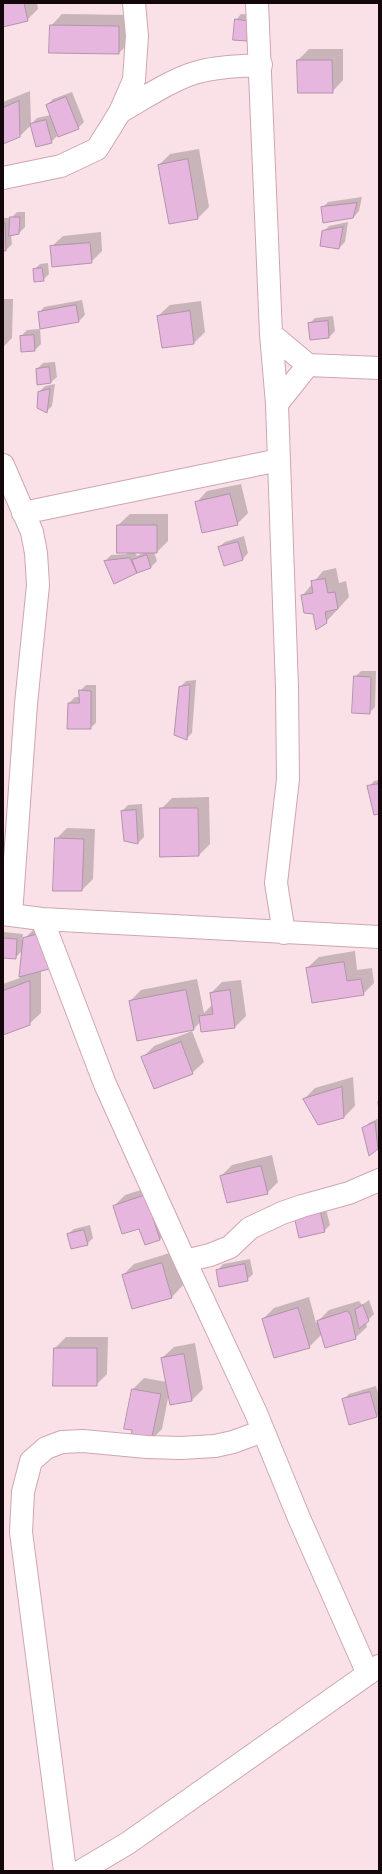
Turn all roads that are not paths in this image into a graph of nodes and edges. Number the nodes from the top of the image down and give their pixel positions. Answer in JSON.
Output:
{"nodes":[{"id":1,"x":134,"y":3,"type":"edge"},
{"id":2,"x":257,"y":3,"type":"edge"},
{"id":3,"x":260,"y":65,"type":"junction"},
{"id":4,"x":120,"y":112,"type":"junction"},
{"id":5,"x":3,"y":178,"type":"edge"},
{"id":6,"x":271,"y":334,"type":"junction"},
{"id":7,"x":308,"y":365,"type":"junction"},
{"id":8,"x":379,"y":368,"type":"edge"},
{"id":9,"x":277,"y":404,"type":"junction"},
{"id":10,"x":279,"y":460,"type":"junction"},
{"id":11,"x":3,"y":466,"type":"edge"},
{"id":12,"x":23,"y":513,"type":"junction"},
{"id":13,"x":7,"y":914,"type":"edge"},
{"id":14,"x":42,"y":919,"type":"junction"},
{"id":15,"x":284,"y":933,"type":"junction"},
{"id":16,"x":379,"y":937,"type":"edge"},
{"id":17,"x":379,"y":1180,"type":"edge"},
{"id":18,"x":185,"y":1261,"type":"junction"},
{"id":19,"x":263,"y":1430,"type":"junction"},
{"id":20,"x":373,"y":1670,"type":"edge"},
{"id":21,"x":65,"y":1871,"type":"edge"},
{"id":22,"x":81,"y":1871,"type":"edge"}],
"edges":[{"from":1,"to":4,"type":"street"},
{"from":2,"to":3,"type":"street"},
{"from":3,"to":4,"type":"street"},
{"from":3,"to":6,"type":"street"},
{"from":4,"to":5,"type":"street"},
{"from":6,"to":7,"type":"street"},
{"from":6,"to":9,"type":"street"},
{"from":7,"to":8,"type":"street"},
{"from":7,"to":9,"type":"street"},
{"from":9,"to":10,"type":"street"},
{"from":10,"to":12,"type":"street"},
{"from":10,"to":15,"type":"street"},
{"from":11,"to":12,"type":"street"},
{"from":12,"to":13,"type":"street"},
{"from":13,"to":14,"type":"street"},
{"from":14,"to":15,"type":"street"},
{"from":14,"to":18,"type":"street"},
{"from":15,"to":16,"type":"street"},
{"from":17,"to":18,"type":"street"},
{"from":18,"to":19,"type":"street"},
{"from":19,"to":20,"type":"street"},
{"from":19,"to":21,"type":"street"},
{"from":20,"to":22,"type":"street"}]}
